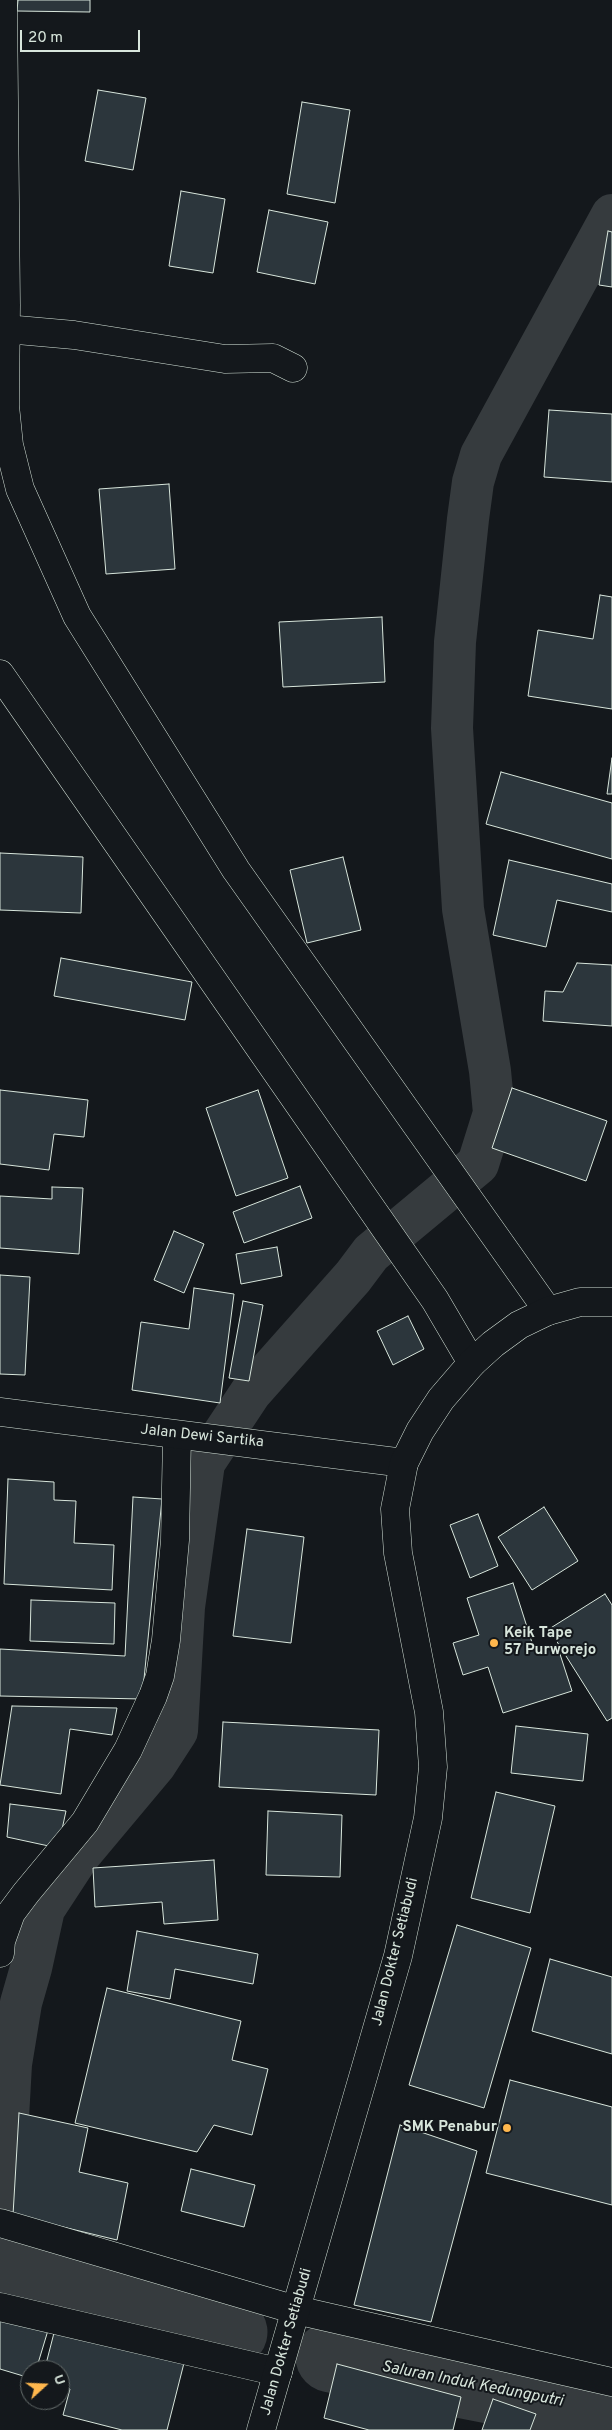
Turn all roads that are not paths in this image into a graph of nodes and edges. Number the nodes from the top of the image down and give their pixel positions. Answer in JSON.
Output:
{"nodes":[{"id":1,"x":3,"y":0,"type":"edge"},
{"id":2,"x":6,"y":329,"type":"junction"},
{"id":3,"x":293,"y":368,"type":"dead end"},
{"id":4,"x":0,"y":674,"type":"edge"},
{"id":5,"x":610,"y":1295,"type":"edge"},
{"id":6,"x":548,"y":1311,"type":"junction"},
{"id":7,"x":472,"y":1363,"type":"junction"},
{"id":8,"x":0,"y":1412,"type":"edge"},
{"id":9,"x":184,"y":1436,"type":"junction"},
{"id":10,"x":404,"y":1463,"type":"junction"},
{"id":11,"x":0,"y":1953,"type":"edge"},
{"id":12,"x":8,"y":2225,"type":"edge"},
{"id":13,"x":0,"y":2307,"type":"edge"},
{"id":14,"x":296,"y":2310,"type":"junction"},
{"id":15,"x":278,"y":2372,"type":"junction"},
{"id":16,"x":612,"y":2382,"type":"edge"},
{"id":17,"x":261,"y":2430,"type":"edge"}],
"edges":[{"from":1,"to":2,"type":"street"},
{"from":2,"to":3,"type":"street"},
{"from":2,"to":6,"type":"street"},
{"from":4,"to":7,"type":"street"},
{"from":5,"to":6,"type":"street","name":"Jalan Dokter Setiabudi"},
{"from":6,"to":7,"type":"street","name":"Jalan Dokter Setiabudi"},
{"from":7,"to":10,"type":"street","name":"Jalan Dokter Setiabudi"},
{"from":8,"to":9,"type":"street","name":"Jalan Dewi Sartika"},
{"from":9,"to":10,"type":"street","name":"Jalan Dewi Sartika"},
{"from":9,"to":11,"type":"street"},
{"from":10,"to":14,"type":"street","name":"Jalan Dokter Setiabudi"},
{"from":12,"to":14,"type":"street"},
{"from":13,"to":15,"type":"street"},
{"from":14,"to":15,"type":"street","name":"Jalan Dokter Setiabudi"},
{"from":14,"to":16,"type":"street"},
{"from":15,"to":17,"type":"street","name":"Jalan Dokter Setiabudi"}]}
